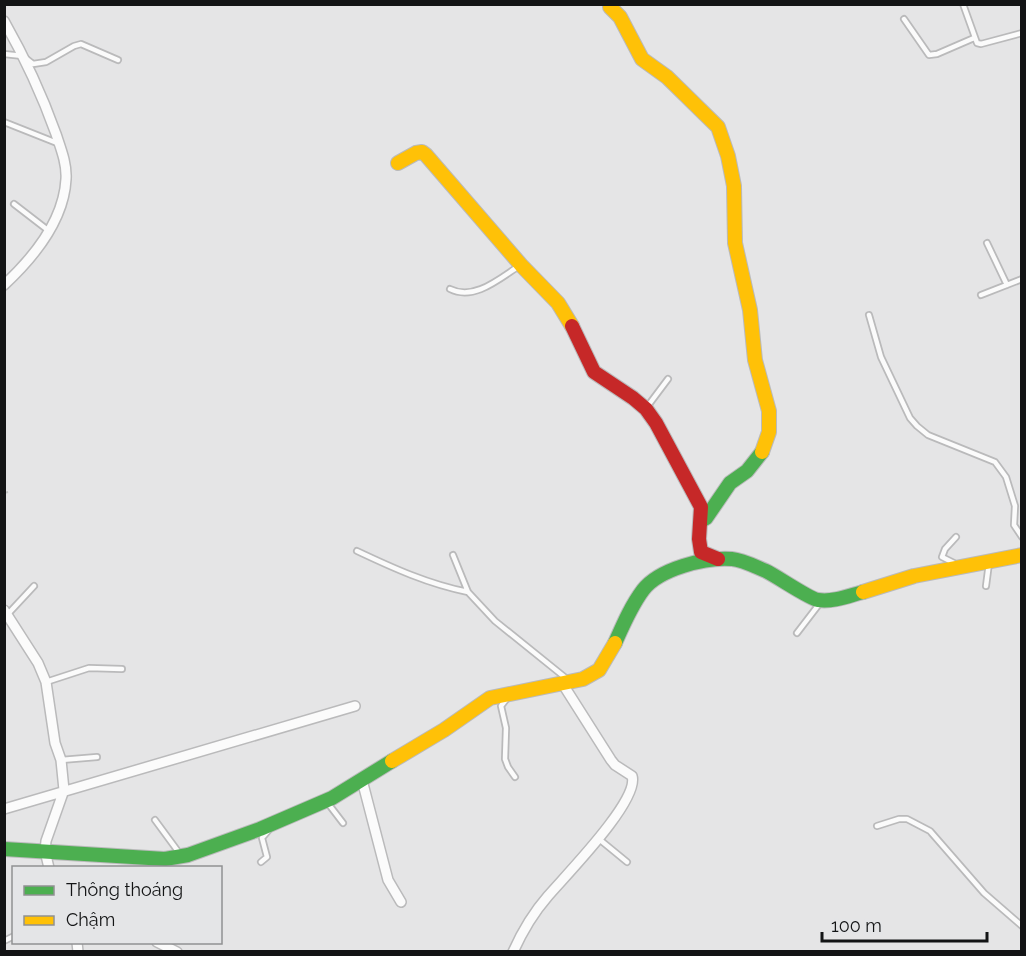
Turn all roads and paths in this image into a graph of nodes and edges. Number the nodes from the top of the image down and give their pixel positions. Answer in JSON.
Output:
{"nodes":[{"id":1,"x":963,"y":4,"type":"edge"},
{"id":2,"x":610,"y":7,"type":"dead end"},
{"id":3,"x":904,"y":19,"type":"dead end"},
{"id":4,"x":4,"y":21,"type":"edge"},
{"id":5,"x":1022,"y":33,"type":"edge"},
{"id":6,"x":974,"y":38,"type":"junction"},
{"id":7,"x":4,"y":54,"type":"edge"},
{"id":8,"x":23,"y":56,"type":"junction"},
{"id":9,"x":118,"y":60,"type":"dead end"},
{"id":10,"x":4,"y":122,"type":"edge"},
{"id":11,"x":60,"y":144,"type":"junction"},
{"id":12,"x":398,"y":163,"type":"dead end"},
{"id":13,"x":14,"y":204,"type":"dead end"},
{"id":14,"x":49,"y":231,"type":"junction"},
{"id":15,"x":987,"y":243,"type":"dead end"},
{"id":16,"x":521,"y":265,"type":"junction"},
{"id":17,"x":1022,"y":279,"type":"edge"},
{"id":18,"x":4,"y":285,"type":"edge"},
{"id":19,"x":1007,"y":285,"type":"junction"},
{"id":20,"x":450,"y":289,"type":"dead end"},
{"id":21,"x":981,"y":295,"type":"dead end"},
{"id":22,"x":869,"y":315,"type":"dead end"},
{"id":23,"x":668,"y":379,"type":"dead end"},
{"id":24,"x":646,"y":409,"type":"junction"},
{"id":25,"x":701,"y":521,"type":"junction"},
{"id":26,"x":956,"y":537,"type":"dead end"},
{"id":27,"x":1022,"y":537,"type":"edge"},
{"id":28,"x":357,"y":552,"type":"dead end"},
{"id":29,"x":453,"y":555,"type":"dead end"},
{"id":30,"x":1022,"y":555,"type":"edge"},
{"id":31,"x":718,"y":559,"type":"junction"},
{"id":32,"x":990,"y":560,"type":"junction"},
{"id":33,"x":959,"y":566,"type":"junction"},
{"id":34,"x":34,"y":586,"type":"dead end"},
{"id":35,"x":986,"y":586,"type":"dead end"},
{"id":36,"x":468,"y":592,"type":"junction"},
{"id":37,"x":821,"y":601,"type":"junction"},
{"id":38,"x":6,"y":612,"type":"edge"},
{"id":39,"x":797,"y":633,"type":"dead end"},
{"id":40,"x":122,"y":669,"type":"dead end"},
{"id":41,"x":572,"y":681,"type":"junction"},
{"id":42,"x":46,"y":682,"type":"junction"},
{"id":43,"x":512,"y":693,"type":"junction"},
{"id":44,"x":355,"y":706,"type":"dead end"},
{"id":45,"x":97,"y":757,"type":"dead end"},
{"id":46,"x":61,"y":759,"type":"junction"},
{"id":47,"x":515,"y":777,"type":"dead end"},
{"id":48,"x":362,"y":780,"type":"junction"},
{"id":49,"x":63,"y":790,"type":"junction"},
{"id":50,"x":332,"y":798,"type":"junction"},
{"id":51,"x":4,"y":809,"type":"edge"},
{"id":52,"x":155,"y":820,"type":"dead end"},
{"id":53,"x":343,"y":823,"type":"dead end"},
{"id":54,"x":273,"y":824,"type":"junction"},
{"id":55,"x":877,"y":826,"type":"dead end"},
{"id":56,"x":599,"y":839,"type":"junction"},
{"id":57,"x":4,"y":849,"type":"edge"},
{"id":58,"x":45,"y":851,"type":"junction"},
{"id":59,"x":182,"y":856,"type":"junction"},
{"id":60,"x":261,"y":862,"type":"dead end"},
{"id":61,"x":627,"y":862,"type":"dead end"},
{"id":62,"x":49,"y":866,"type":"edge"},
{"id":63,"x":400,"y":902,"type":"dead end"},
{"id":64,"x":1022,"y":926,"type":"edge"},
{"id":65,"x":163,"y":944,"type":"edge"},
{"id":66,"x":177,"y":951,"type":"edge"},
{"id":67,"x":513,"y":951,"type":"edge"}],
"edges":[{"from":1,"to":6,"type":"lane"},
{"from":2,"to":25,"type":"street"},
{"from":3,"to":6,"type":"lane"},
{"from":4,"to":8,"type":"street"},
{"from":5,"to":6,"type":"lane"},
{"from":7,"to":8,"type":"lane"},
{"from":8,"to":9,"type":"lane"},
{"from":8,"to":11,"type":"street"},
{"from":10,"to":11,"type":"lane"},
{"from":11,"to":14,"type":"street"},
{"from":12,"to":16,"type":"street"},
{"from":13,"to":14,"type":"lane"},
{"from":14,"to":18,"type":"street"},
{"from":15,"to":19,"type":"lane"},
{"from":16,"to":20,"type":"lane"},
{"from":16,"to":24,"type":"street"},
{"from":17,"to":19,"type":"lane"},
{"from":19,"to":21,"type":"lane"},
{"from":22,"to":27,"type":"lane"},
{"from":23,"to":24,"type":"lane"},
{"from":24,"to":25,"type":"street"},
{"from":25,"to":31,"type":"street"},
{"from":26,"to":33,"type":"lane"},
{"from":28,"to":36,"type":"lane"},
{"from":29,"to":36,"type":"lane"},
{"from":30,"to":32,"type":"street"},
{"from":31,"to":37,"type":"street"},
{"from":31,"to":41,"type":"street"},
{"from":32,"to":33,"type":"street"},
{"from":32,"to":35,"type":"lane"},
{"from":33,"to":37,"type":"street"},
{"from":34,"to":38,"type":"lane"},
{"from":36,"to":41,"type":"lane"},
{"from":37,"to":39,"type":"lane"},
{"from":38,"to":42,"type":"street"},
{"from":40,"to":42,"type":"lane"},
{"from":41,"to":43,"type":"street"},
{"from":41,"to":56,"type":"street"},
{"from":42,"to":46,"type":"street"},
{"from":43,"to":47,"type":"lane"},
{"from":43,"to":48,"type":"street"},
{"from":44,"to":49,"type":"street"},
{"from":45,"to":46,"type":"lane"},
{"from":46,"to":49,"type":"street"},
{"from":48,"to":50,"type":"street"},
{"from":48,"to":63,"type":"street"},
{"from":49,"to":51,"type":"street"},
{"from":49,"to":58,"type":"street"},
{"from":50,"to":53,"type":"lane"},
{"from":50,"to":54,"type":"street"},
{"from":52,"to":59,"type":"lane"},
{"from":54,"to":59,"type":"street"},
{"from":54,"to":60,"type":"lane"},
{"from":55,"to":64,"type":"lane"},
{"from":56,"to":61,"type":"lane"},
{"from":56,"to":67,"type":"street"},
{"from":57,"to":58,"type":"street"},
{"from":58,"to":59,"type":"street"},
{"from":58,"to":62,"type":"street"},
{"from":65,"to":66,"type":"street"}]}
